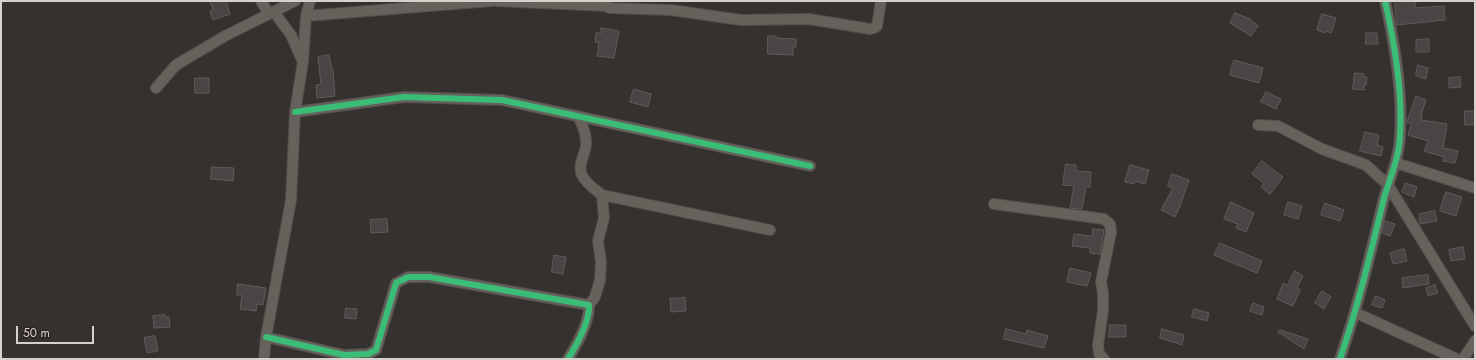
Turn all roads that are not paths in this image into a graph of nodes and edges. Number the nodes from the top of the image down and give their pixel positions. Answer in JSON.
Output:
{"nodes":[{"id":1,"x":261,"y":1,"type":"edge"},
{"id":2,"x":295,"y":1,"type":"edge"},
{"id":3,"x":310,"y":1,"type":"edge"},
{"id":4,"x":491,"y":1,"type":"edge"},
{"id":5,"x":496,"y":1,"type":"edge"},
{"id":6,"x":881,"y":1,"type":"edge"},
{"id":7,"x":1385,"y":1,"type":"edge"},
{"id":8,"x":606,"y":3,"type":"edge"},
{"id":9,"x":671,"y":6,"type":"edge"},
{"id":10,"x":271,"y":13,"type":"junction"},
{"id":11,"x":306,"y":16,"type":"junction"},
{"id":12,"x":303,"y":62,"type":"junction"},
{"id":13,"x":156,"y":88,"type":"dead end"},
{"id":14,"x":295,"y":112,"type":"junction"},
{"id":15,"x":578,"y":116,"type":"junction"},
{"id":16,"x":1258,"y":125,"type":"dead end"},
{"id":17,"x":1396,"y":163,"type":"junction"},
{"id":18,"x":810,"y":166,"type":"dead end"},
{"id":19,"x":1388,"y":185,"type":"junction"},
{"id":20,"x":1475,"y":188,"type":"edge"},
{"id":21,"x":602,"y":195,"type":"junction"},
{"id":22,"x":994,"y":204,"type":"dead end"},
{"id":23,"x":770,"y":230,"type":"dead end"},
{"id":24,"x":589,"y":305,"type":"junction"},
{"id":25,"x":1356,"y":313,"type":"junction"},
{"id":26,"x":1475,"y":326,"type":"edge"},
{"id":27,"x":266,"y":337,"type":"junction"},
{"id":28,"x":1475,"y":341,"type":"edge"},
{"id":29,"x":264,"y":359,"type":"edge"},
{"id":30,"x":568,"y":359,"type":"edge"},
{"id":31,"x":1104,"y":359,"type":"edge"},
{"id":32,"x":1340,"y":359,"type":"edge"},
{"id":33,"x":1457,"y":359,"type":"edge"},
{"id":34,"x":1463,"y":359,"type":"edge"}],
"edges":[{"from":1,"to":10,"type":"street"},
{"from":2,"to":10,"type":"street"},
{"from":3,"to":11,"type":"street"},
{"from":4,"to":11,"type":"street"},
{"from":5,"to":8,"type":"street"},
{"from":6,"to":9,"type":"street"},
{"from":7,"to":17,"type":"street"},
{"from":8,"to":9,"type":"street"},
{"from":10,"to":12,"type":"street"},
{"from":10,"to":13,"type":"street"},
{"from":11,"to":12,"type":"street"},
{"from":12,"to":14,"type":"street"},
{"from":14,"to":15,"type":"street"},
{"from":14,"to":27,"type":"street"},
{"from":15,"to":18,"type":"street"},
{"from":15,"to":21,"type":"street"},
{"from":16,"to":19,"type":"street"},
{"from":17,"to":19,"type":"street"},
{"from":17,"to":20,"type":"street"},
{"from":19,"to":25,"type":"street"},
{"from":19,"to":26,"type":"street"},
{"from":21,"to":23,"type":"street"},
{"from":21,"to":24,"type":"street"},
{"from":22,"to":31,"type":"street"},
{"from":24,"to":27,"type":"street"},
{"from":24,"to":30,"type":"street"},
{"from":25,"to":32,"type":"street"},
{"from":25,"to":33,"type":"street"},
{"from":27,"to":29,"type":"street"},
{"from":28,"to":34,"type":"street"}]}
